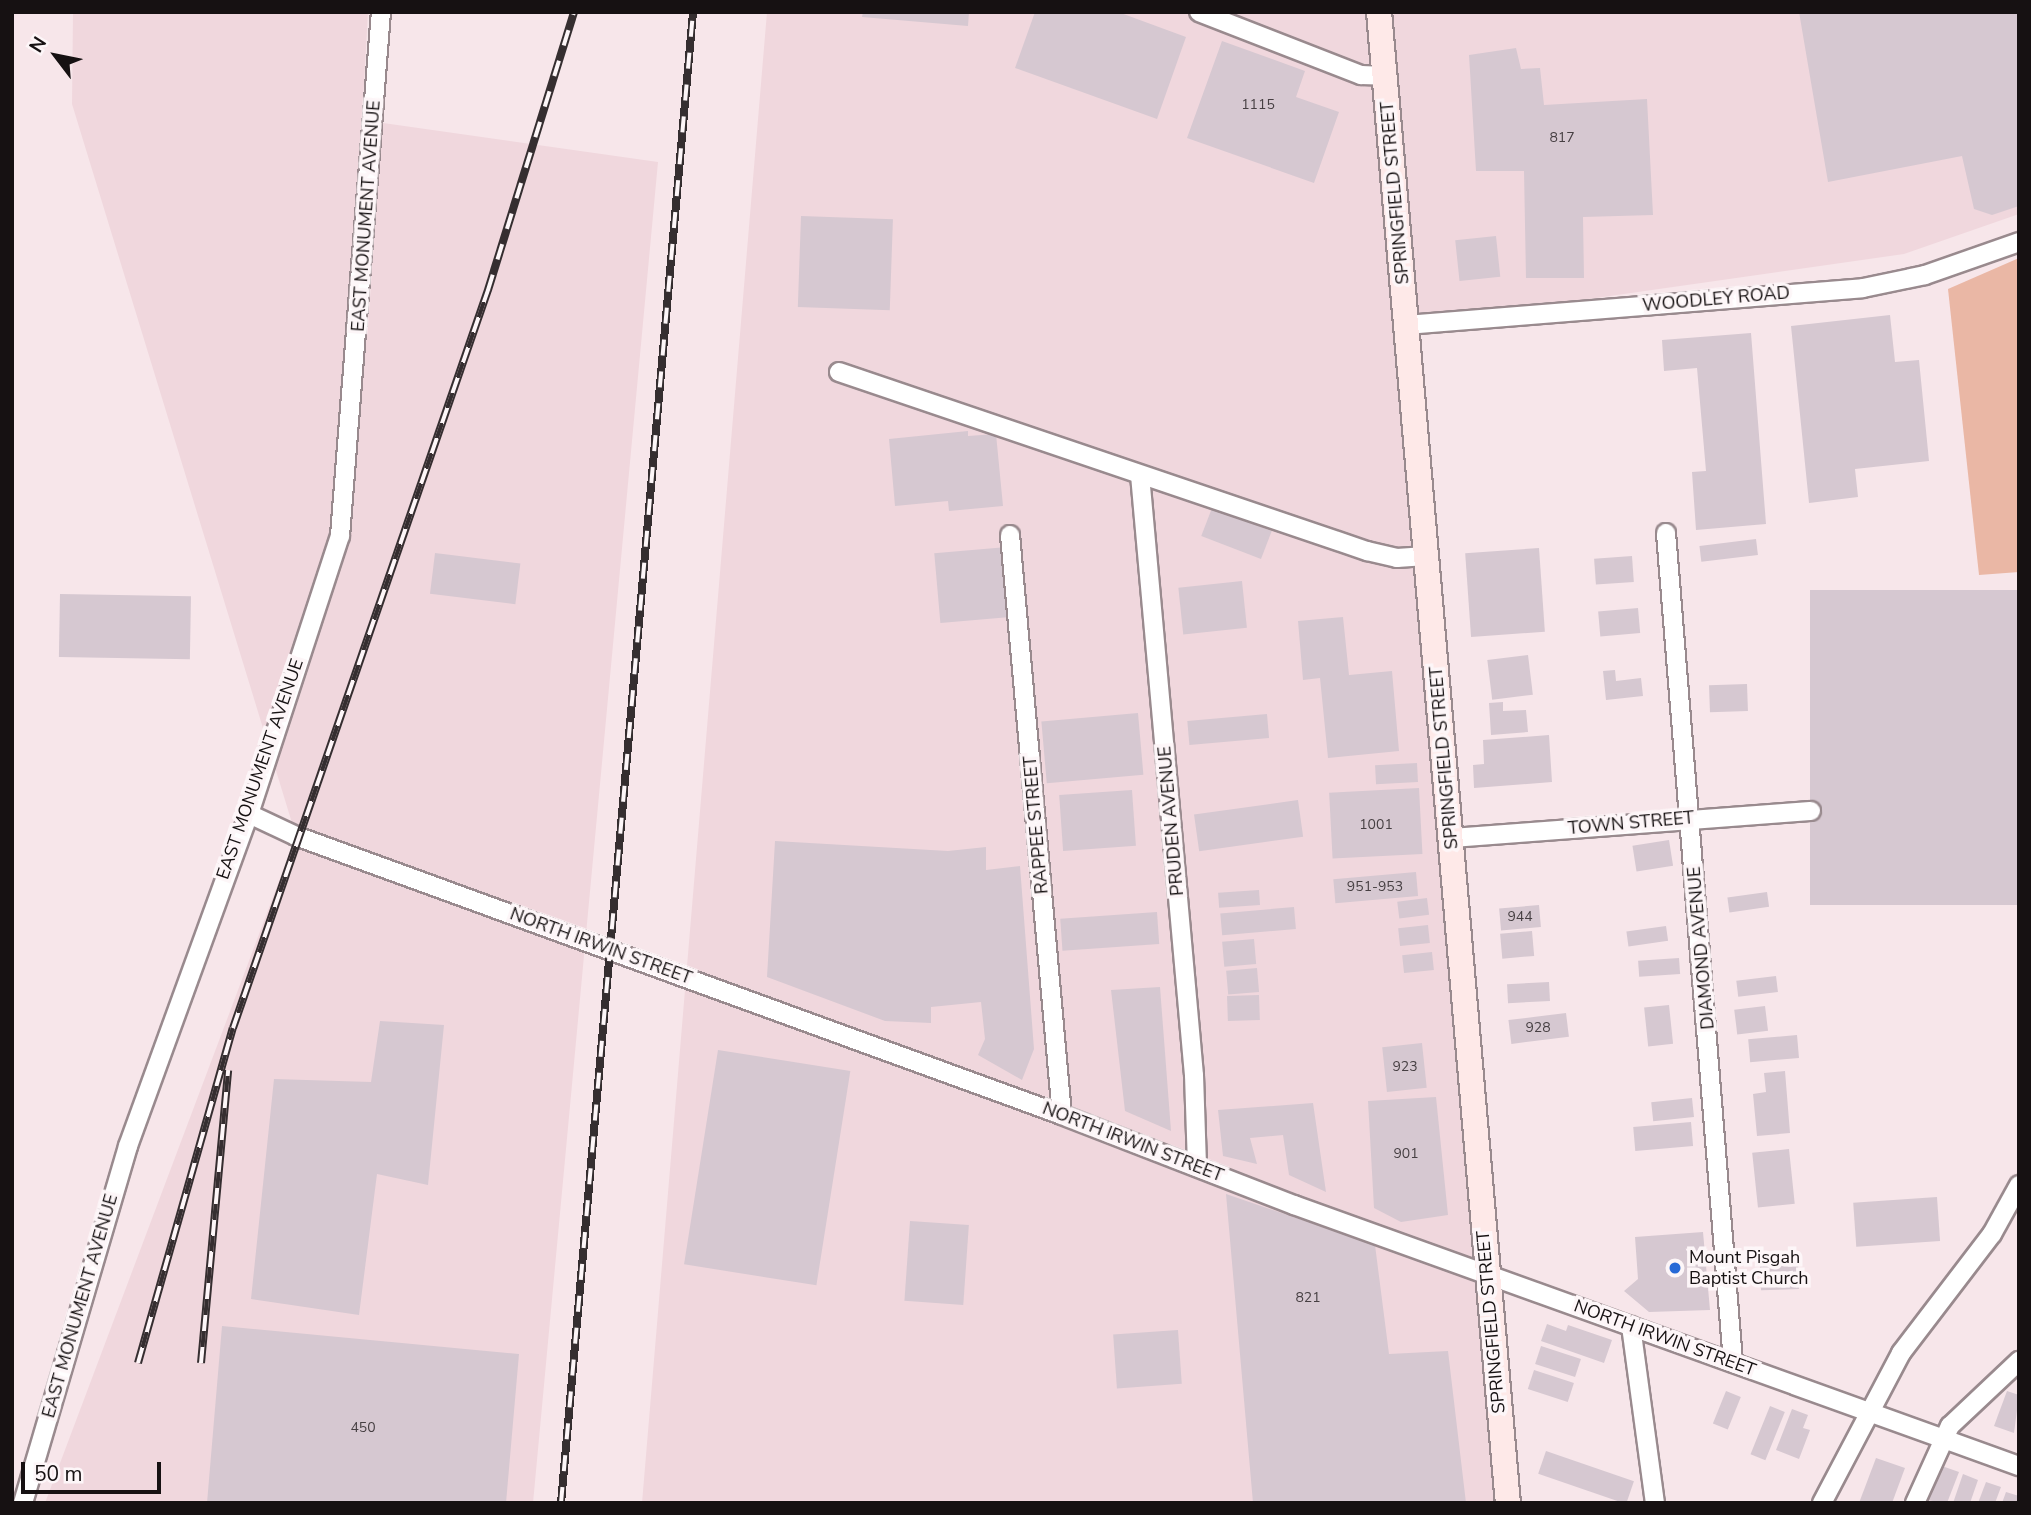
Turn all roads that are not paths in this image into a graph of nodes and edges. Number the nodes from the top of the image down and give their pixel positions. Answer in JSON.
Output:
{"nodes":[{"id":1,"x":380,"y":12,"type":"edge"},
{"id":2,"x":1199,"y":12,"type":"edge"},
{"id":3,"x":1379,"y":12,"type":"edge"},
{"id":4,"x":1386,"y":76,"type":"junction"},
{"id":5,"x":2019,"y":242,"type":"edge"},
{"id":6,"x":1406,"y":324,"type":"junction"},
{"id":7,"x":839,"y":372,"type":"dead end"},
{"id":8,"x":1140,"y":475,"type":"junction"},
{"id":9,"x":1666,"y":533,"type":"dead end"},
{"id":10,"x":1010,"y":535,"type":"dead end"},
{"id":11,"x":1426,"y":556,"type":"junction"},
{"id":12,"x":1811,"y":811,"type":"dead end"},
{"id":13,"x":249,"y":814,"type":"junction"},
{"id":14,"x":1689,"y":818,"type":"junction"},
{"id":15,"x":1451,"y":838,"type":"junction"},
{"id":16,"x":1062,"y":1115,"type":"junction"},
{"id":17,"x":1197,"y":1167,"type":"junction"},
{"id":18,"x":2019,"y":1185,"type":"edge"},
{"id":19,"x":1488,"y":1274,"type":"junction"},
{"id":20,"x":1631,"y":1326,"type":"junction"},
{"id":21,"x":2019,"y":1361,"type":"edge"},
{"id":22,"x":1733,"y":1362,"type":"junction"},
{"id":23,"x":1869,"y":1411,"type":"junction"},
{"id":24,"x":1942,"y":1438,"type":"junction"},
{"id":25,"x":2019,"y":1466,"type":"edge"},
{"id":26,"x":23,"y":1503,"type":"edge"},
{"id":27,"x":1508,"y":1503,"type":"edge"},
{"id":28,"x":1655,"y":1503,"type":"edge"},
{"id":29,"x":1822,"y":1503,"type":"edge"},
{"id":30,"x":1915,"y":1503,"type":"edge"}],
"edges":[{"from":1,"to":13,"type":"street","name":"EAST MONUMENT AVENUE"},
{"from":2,"to":4,"type":"street"},
{"from":3,"to":4,"type":"main road","name":"SPRINGFIELD STREET"},
{"from":4,"to":6,"type":"main road","name":"SPRINGFIELD STREET"},
{"from":5,"to":6,"type":"street","name":"WOODLEY ROAD"},
{"from":6,"to":11,"type":"main road","name":"SPRINGFIELD STREET"},
{"from":7,"to":8,"type":"street"},
{"from":8,"to":11,"type":"street"},
{"from":8,"to":17,"type":"street","name":"PRUDEN AVENUE"},
{"from":9,"to":14,"type":"street","name":"DIAMOND AVENUE"},
{"from":10,"to":16,"type":"street","name":"RAPPEE STREET"},
{"from":11,"to":15,"type":"main road","name":"SPRINGFIELD STREET"},
{"from":12,"to":14,"type":"street","name":"TOWN STREET"},
{"from":13,"to":16,"type":"street","name":"NORTH IRWIN STREET"},
{"from":13,"to":26,"type":"street","name":"EAST MONUMENT AVENUE"},
{"from":14,"to":15,"type":"street","name":"TOWN STREET"},
{"from":14,"to":22,"type":"street","name":"DIAMOND AVENUE"},
{"from":15,"to":19,"type":"main road","name":"SPRINGFIELD STREET"},
{"from":16,"to":17,"type":"street","name":"NORTH IRWIN STREET"},
{"from":17,"to":19,"type":"street","name":"NORTH IRWIN STREET"},
{"from":18,"to":23,"type":"street"},
{"from":19,"to":20,"type":"street","name":"NORTH IRWIN STREET"},
{"from":19,"to":27,"type":"main road","name":"SPRINGFIELD STREET"},
{"from":20,"to":22,"type":"street","name":"NORTH IRWIN STREET"},
{"from":20,"to":28,"type":"street"},
{"from":21,"to":24,"type":"street"},
{"from":22,"to":23,"type":"street","name":"NORTH IRWIN STREET"},
{"from":23,"to":24,"type":"street","name":"NORTH IRWIN STREET"},
{"from":23,"to":29,"type":"street"},
{"from":24,"to":25,"type":"street","name":"NORTH IRWIN STREET"},
{"from":24,"to":30,"type":"street"}]}
